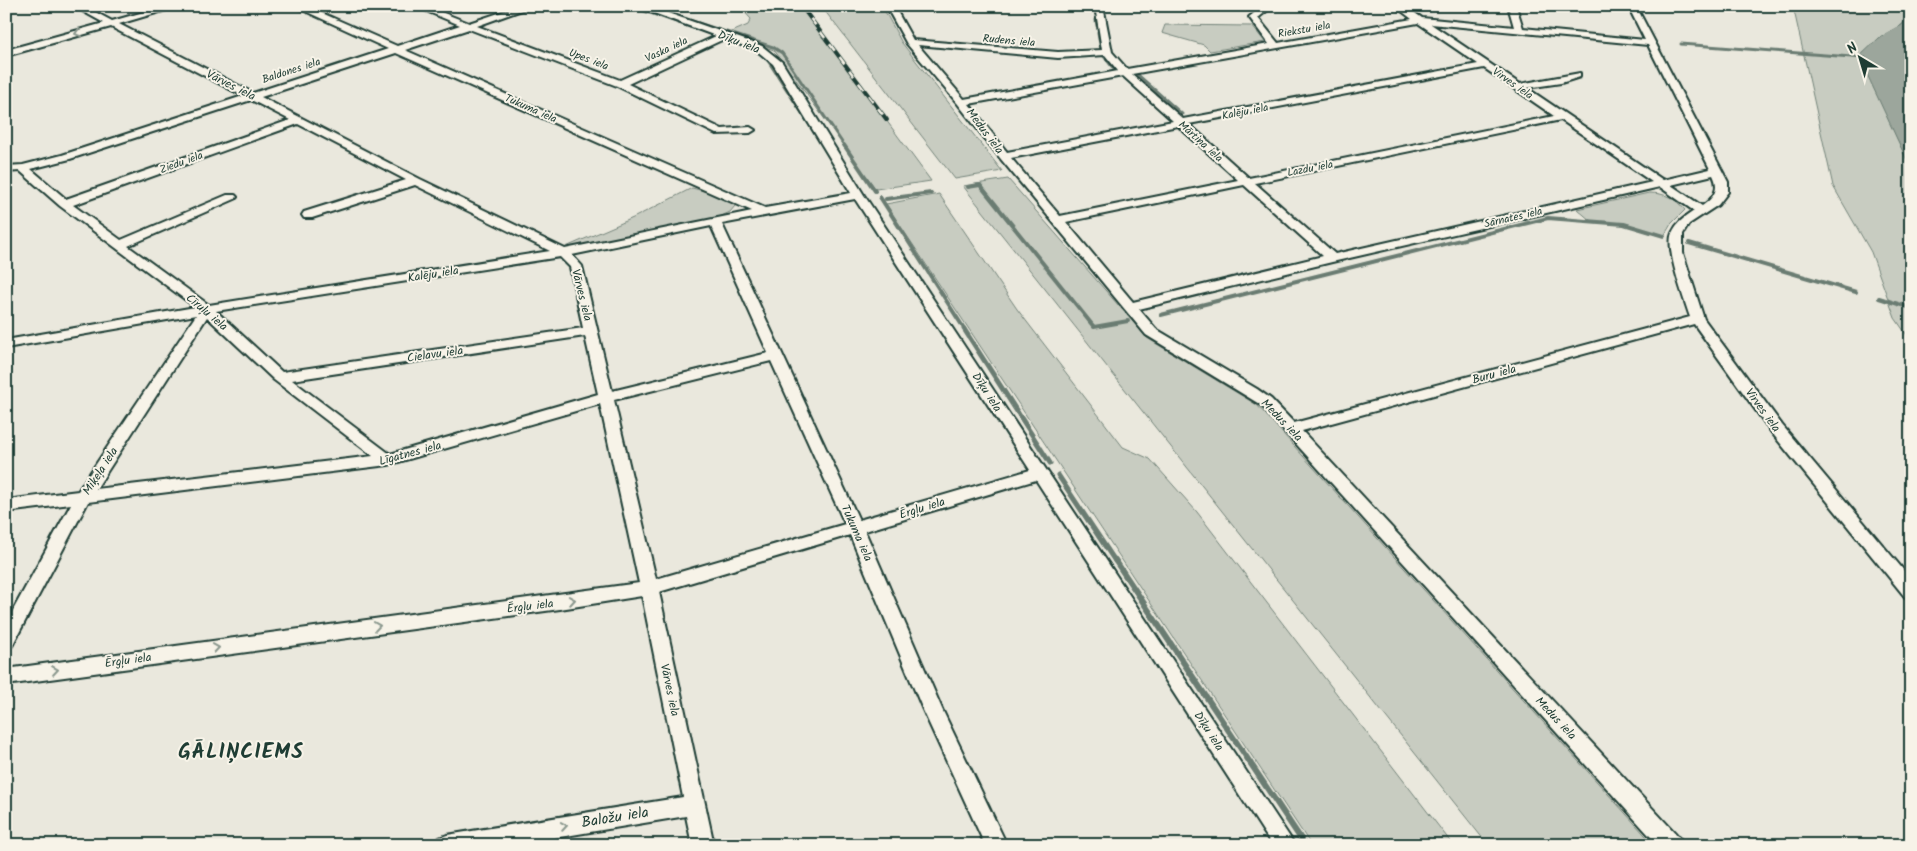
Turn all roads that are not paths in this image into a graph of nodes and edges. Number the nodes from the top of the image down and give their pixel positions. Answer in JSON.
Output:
{"nodes":[{"id":1,"x":77,"y":6,"type":"edge"},
{"id":2,"x":176,"y":6,"type":"edge"},
{"id":3,"x":298,"y":6,"type":"edge"},
{"id":4,"x":418,"y":6,"type":"edge"},
{"id":5,"x":529,"y":6,"type":"edge"},
{"id":6,"x":639,"y":6,"type":"edge"},
{"id":7,"x":890,"y":6,"type":"edge"},
{"id":8,"x":1100,"y":6,"type":"edge"},
{"id":9,"x":1269,"y":6,"type":"edge"},
{"id":10,"x":1399,"y":6,"type":"edge"},
{"id":11,"x":1512,"y":6,"type":"edge"},
{"id":12,"x":1632,"y":6,"type":"edge"},
{"id":13,"x":1420,"y":20,"type":"junction"},
{"id":14,"x":111,"y":24,"type":"junction"},
{"id":15,"x":468,"y":26,"type":"junction"},
{"id":16,"x":1519,"y":30,"type":"junction"},
{"id":17,"x":723,"y":36,"type":"junction"},
{"id":18,"x":910,"y":42,"type":"junction"},
{"id":19,"x":1652,"y":43,"type":"junction"},
{"id":20,"x":1275,"y":45,"type":"junction"},
{"id":21,"x":397,"y":49,"type":"junction"},
{"id":22,"x":1107,"y":52,"type":"junction"},
{"id":23,"x":6,"y":53,"type":"edge"},
{"id":24,"x":1486,"y":65,"type":"junction"},
{"id":25,"x":1124,"y":72,"type":"junction"},
{"id":26,"x":1577,"y":75,"type":"dead end"},
{"id":27,"x":620,"y":84,"type":"junction"},
{"id":28,"x":1518,"y":87,"type":"junction"},
{"id":29,"x":252,"y":96,"type":"junction"},
{"id":30,"x":962,"y":102,"type":"junction"},
{"id":31,"x":1562,"y":117,"type":"junction"},
{"id":32,"x":298,"y":121,"type":"junction"},
{"id":33,"x":1180,"y":123,"type":"junction"},
{"id":34,"x":750,"y":130,"type":"dead end"},
{"id":35,"x":1004,"y":156,"type":"junction"},
{"id":36,"x":23,"y":168,"type":"junction"},
{"id":37,"x":6,"y":169,"type":"edge"},
{"id":38,"x":1717,"y":171,"type":"junction"},
{"id":39,"x":416,"y":181,"type":"junction"},
{"id":40,"x":1246,"y":181,"type":"junction"},
{"id":41,"x":1659,"y":183,"type":"junction"},
{"id":42,"x":858,"y":195,"type":"junction"},
{"id":43,"x":231,"y":197,"type":"dead end"},
{"id":44,"x":64,"y":204,"type":"junction"},
{"id":45,"x":1702,"y":211,"type":"junction"},
{"id":46,"x":764,"y":212,"type":"junction"},
{"id":47,"x":308,"y":215,"type":"dead end"},
{"id":48,"x":1058,"y":220,"type":"junction"},
{"id":49,"x":715,"y":222,"type":"junction"},
{"id":50,"x":120,"y":245,"type":"junction"},
{"id":51,"x":563,"y":253,"type":"junction"},
{"id":52,"x":1332,"y":258,"type":"junction"},
{"id":53,"x":1129,"y":307,"type":"junction"},
{"id":54,"x":206,"y":309,"type":"junction"},
{"id":55,"x":1697,"y":318,"type":"junction"},
{"id":56,"x":591,"y":331,"type":"junction"},
{"id":57,"x":6,"y":344,"type":"edge"},
{"id":58,"x":776,"y":355,"type":"junction"},
{"id":59,"x":280,"y":377,"type":"junction"},
{"id":60,"x":606,"y":397,"type":"junction"},
{"id":61,"x":1291,"y":429,"type":"junction"},
{"id":62,"x":388,"y":460,"type":"junction"},
{"id":63,"x":1040,"y":473,"type":"junction"},
{"id":64,"x":83,"y":497,"type":"junction"},
{"id":65,"x":6,"y":506,"type":"edge"},
{"id":66,"x":855,"y":528,"type":"junction"},
{"id":67,"x":649,"y":588,"type":"junction"},
{"id":68,"x":1911,"y":592,"type":"edge"},
{"id":69,"x":6,"y":641,"type":"edge"},
{"id":70,"x":6,"y":677,"type":"edge"},
{"id":71,"x":694,"y":805,"type":"junction"},
{"id":72,"x":447,"y":845,"type":"edge"},
{"id":73,"x":703,"y":845,"type":"edge"},
{"id":74,"x":996,"y":845,"type":"edge"},
{"id":75,"x":1284,"y":845,"type":"edge"},
{"id":76,"x":1672,"y":845,"type":"edge"}],
"edges":[{"from":1,"to":14,"type":"street","name":"Vārves iela"},
{"from":2,"to":14,"type":"street"},
{"from":3,"to":21,"type":"street","name":"Tukuma iela"},
{"from":4,"to":15,"type":"street","name":"Upes iela"},
{"from":5,"to":15,"type":"street","name":"Baldones iela"},
{"from":6,"to":17,"type":"street","name":"Dīķu iela"},
{"from":7,"to":18,"type":"street","name":"Medus iela"},
{"from":8,"to":22,"type":"street"},
{"from":9,"to":20,"type":"street"},
{"from":10,"to":13,"type":"street","name":"Virves iela"},
{"from":11,"to":16,"type":"street"},
{"from":12,"to":19,"type":"street"},
{"from":13,"to":16,"type":"street","name":"Riekstu iela"},
{"from":13,"to":20,"type":"street","name":"Riekstu iela"},
{"from":13,"to":24,"type":"street","name":"Virves iela"},
{"from":14,"to":23,"type":"street","one_way":true},
{"from":14,"to":29,"type":"street","name":"Vārves iela"},
{"from":15,"to":21,"type":"street","name":"Baldones iela"},
{"from":15,"to":27,"type":"street","name":"Upes iela"},
{"from":16,"to":19,"type":"street","name":"Riekstu iela"},
{"from":17,"to":27,"type":"street","name":"Vaska iela"},
{"from":17,"to":42,"type":"street","name":"Dīķu iela"},
{"from":18,"to":22,"type":"street","name":"Rudens iela"},
{"from":18,"to":30,"type":"street","name":"Medus iela"},
{"from":19,"to":38,"type":"street"},
{"from":20,"to":25,"type":"street","name":"Riekstu iela"},
{"from":21,"to":29,"type":"street","name":"Baldones iela"},
{"from":21,"to":46,"type":"street","name":"Tukuma iela"},
{"from":22,"to":25,"type":"street","name":"Mārtiņa iela"},
{"from":24,"to":28,"type":"street","name":"Virves iela"},
{"from":24,"to":33,"type":"street","name":"Kalēju iela"},
{"from":25,"to":30,"type":"street","name":"Riekstu iela"},
{"from":25,"to":33,"type":"street","name":"Mārtiņa iela"},
{"from":26,"to":28,"type":"street"},
{"from":27,"to":34,"type":"street","name":"Upes iela"},
{"from":28,"to":31,"type":"street","name":"Virves iela"},
{"from":29,"to":32,"type":"street","name":"Vārves iela"},
{"from":29,"to":36,"type":"street","name":"Baldones iela"},
{"from":30,"to":35,"type":"street","name":"Medus iela"},
{"from":31,"to":40,"type":"street","name":"Lazdu iela"},
{"from":31,"to":41,"type":"street","name":"Virves iela"},
{"from":32,"to":39,"type":"street","name":"Vārves iela"},
{"from":32,"to":44,"type":"street","name":"Ziedu iela"},
{"from":33,"to":35,"type":"street","name":"Kalēju iela"},
{"from":33,"to":40,"type":"street","name":"Mārtiņa iela"},
{"from":35,"to":48,"type":"street","name":"Medus iela"},
{"from":36,"to":37,"type":"street","name":"Baldones iela"},
{"from":36,"to":44,"type":"street","name":"Cīruļu iela"},
{"from":38,"to":41,"type":"street","name":"Sārnates iela"},
{"from":38,"to":45,"type":"street","name":"Virves iela"},
{"from":39,"to":47,"type":"street"},
{"from":39,"to":51,"type":"street","name":"Vārves iela"},
{"from":40,"to":48,"type":"street","name":"Lazdu iela"},
{"from":40,"to":52,"type":"street","name":"Mārtiņa iela"},
{"from":41,"to":45,"type":"street","name":"Virves iela"},
{"from":41,"to":52,"type":"street","name":"Sārnates iela"},
{"from":42,"to":46,"type":"street","name":"Kalēju iela"},
{"from":42,"to":63,"type":"street","name":"Dīķu iela"},
{"from":43,"to":50,"type":"street"},
{"from":44,"to":50,"type":"street","name":"Cīruļu iela"},
{"from":45,"to":55,"type":"street","name":"Virves iela"},
{"from":46,"to":49,"type":"street","name":"Kalēju iela"},
{"from":48,"to":53,"type":"street","name":"Medus iela"},
{"from":49,"to":51,"type":"street","name":"Kalēju iela"},
{"from":49,"to":58,"type":"street","name":"Tukuma iela"},
{"from":50,"to":54,"type":"street","name":"Cīruļu iela"},
{"from":51,"to":54,"type":"street","name":"Kalēju iela"},
{"from":51,"to":56,"type":"street","name":"Vārves iela"},
{"from":52,"to":53,"type":"street","name":"Sārnates iela"},
{"from":53,"to":61,"type":"street","name":"Medus iela"},
{"from":54,"to":57,"type":"street","name":"Kalēju iela"},
{"from":54,"to":59,"type":"street","name":"Cīruļu iela"},
{"from":54,"to":64,"type":"street","name":"Miķeļa iela"},
{"from":55,"to":61,"type":"street","name":"Buru iela"},
{"from":55,"to":68,"type":"street","name":"Virves iela"},
{"from":56,"to":59,"type":"street","name":"Cielavu iela"},
{"from":56,"to":60,"type":"street","name":"Vārves iela"},
{"from":58,"to":60,"type":"street","name":"Līgatnes iela"},
{"from":58,"to":66,"type":"street","name":"Tukuma iela"},
{"from":59,"to":62,"type":"street","name":"Cīruļu iela"},
{"from":60,"to":62,"type":"street","name":"Līgatnes iela"},
{"from":60,"to":67,"type":"street","name":"Vārves iela"},
{"from":61,"to":76,"type":"street","name":"Medus iela"},
{"from":62,"to":64,"type":"street","name":"Līgatnes iela"},
{"from":63,"to":66,"type":"street","name":"Ērgļu iela"},
{"from":63,"to":75,"type":"street","name":"Dīķu iela"},
{"from":64,"to":65,"type":"street","name":"Līgatnes iela"},
{"from":64,"to":69,"type":"street","name":"Miķeļa iela"},
{"from":66,"to":67,"type":"street","name":"Ērgļu iela"},
{"from":66,"to":74,"type":"street","name":"Tukuma iela"},
{"from":70,"to":67,"type":"street","name":"Ērgļu iela","one_way":true},
{"from":67,"to":71,"type":"street","name":"Vārves iela"},
{"from":72,"to":71,"type":"street","name":"Baložu iela","one_way":true},
{"from":71,"to":73,"type":"street","name":"Vārves iela"}]}
